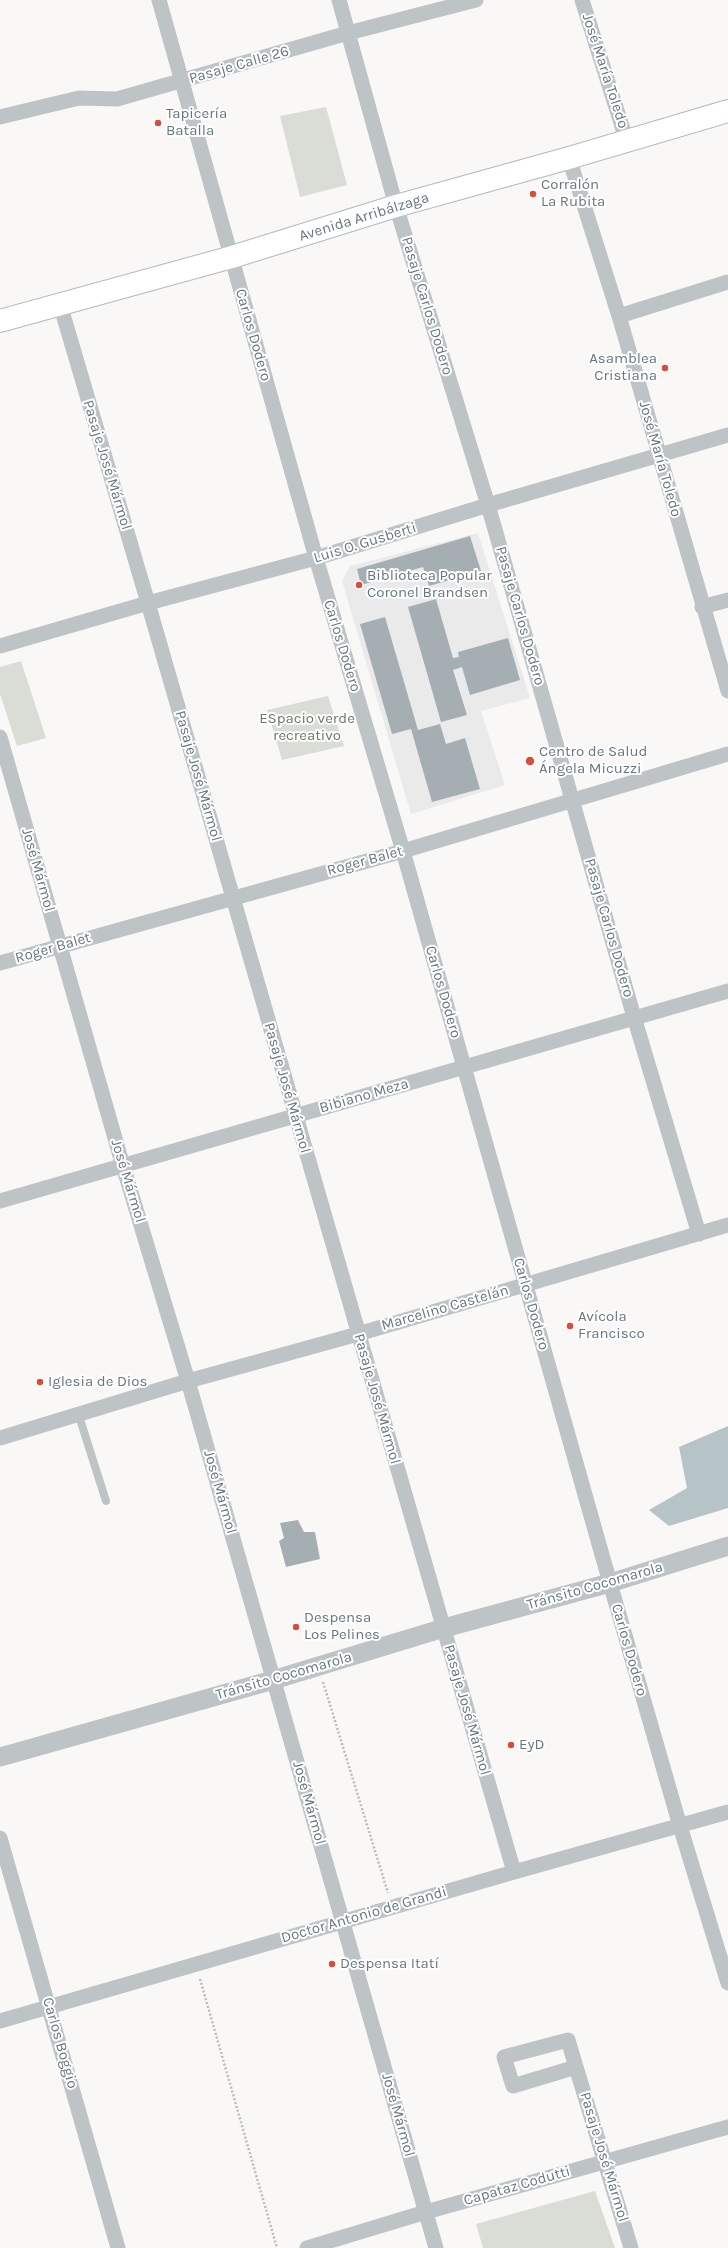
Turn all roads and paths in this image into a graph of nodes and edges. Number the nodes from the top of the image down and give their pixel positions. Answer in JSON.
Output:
{"nodes":[{"id":1,"x":159,"y":0,"type":"edge"},
{"id":2,"x":339,"y":0,"type":"edge"},
{"id":3,"x":476,"y":0,"type":"edge"},
{"id":4,"x":582,"y":0,"type":"edge"},
{"id":5,"x":348,"y":33,"type":"junction"},
{"id":6,"x":181,"y":82,"type":"junction"},
{"id":7,"x":728,"y":111,"type":"edge"},
{"id":8,"x":0,"y":117,"type":"edge"},
{"id":9,"x":627,"y":142,"type":"junction"},
{"id":10,"x":569,"y":158,"type":"junction"},
{"id":11,"x":396,"y":206,"type":"junction"},
{"id":12,"x":232,"y":257,"type":"junction"},
{"id":13,"x":728,"y":282,"type":"edge"},
{"id":14,"x":60,"y":304,"type":"junction"},
{"id":15,"x":619,"y":316,"type":"junction"},
{"id":16,"x":0,"y":321,"type":"edge"},
{"id":17,"x":728,"y":435,"type":"edge"},
{"id":18,"x":658,"y":454,"type":"junction"},
{"id":19,"x":488,"y":505,"type":"junction"},
{"id":20,"x":316,"y":558,"type":"junction"},
{"id":21,"x":728,"y":600,"type":"edge"},
{"id":22,"x":148,"y":603,"type":"junction"},
{"id":23,"x":702,"y":607,"type":"junction"},
{"id":24,"x":0,"y":646,"type":"edge"},
{"id":25,"x":728,"y":691,"type":"edge"},
{"id":26,"x":0,"y":737,"type":"edge"},
{"id":27,"x":728,"y":754,"type":"edge"},
{"id":28,"x":573,"y":799,"type":"junction"},
{"id":29,"x":403,"y":851,"type":"junction"},
{"id":30,"x":232,"y":897,"type":"junction"},
{"id":31,"x":60,"y":945,"type":"junction"},
{"id":32,"x":0,"y":963,"type":"edge"},
{"id":33,"x":728,"y":991,"type":"edge"},
{"id":34,"x":634,"y":1017,"type":"junction"},
{"id":35,"x":464,"y":1067,"type":"junction"},
{"id":36,"x":295,"y":1116,"type":"junction"},
{"id":37,"x":123,"y":1166,"type":"junction"},
{"id":38,"x":0,"y":1202,"type":"edge"},
{"id":39,"x":728,"y":1225,"type":"edge"},
{"id":40,"x":699,"y":1234,"type":"junction"},
{"id":41,"x":526,"y":1285,"type":"junction"},
{"id":42,"x":358,"y":1334,"type":"junction"},
{"id":43,"x":188,"y":1381,"type":"junction"},
{"id":44,"x":78,"y":1413,"type":"junction"},
{"id":45,"x":0,"y":1438,"type":"edge"},
{"id":46,"x":106,"y":1501,"type":"dead end"},
{"id":47,"x":728,"y":1546,"type":"edge"},
{"id":48,"x":610,"y":1583,"type":"junction"},
{"id":49,"x":444,"y":1628,"type":"junction"},
{"id":50,"x":318,"y":1666,"type":"junction"},
{"id":51,"x":273,"y":1680,"type":"junction"},
{"id":52,"x":0,"y":1757,"type":"edge"},
{"id":53,"x":728,"y":1812,"type":"edge"},
{"id":54,"x":680,"y":1826,"type":"junction"},
{"id":55,"x":0,"y":1838,"type":"edge"},
{"id":56,"x":514,"y":1872,"type":"junction"},
{"id":57,"x":392,"y":1907,"type":"junction"},
{"id":58,"x":344,"y":1921,"type":"junction"},
{"id":59,"x":195,"y":1964,"type":"junction"},
{"id":60,"x":728,"y":1983,"type":"edge"},
{"id":61,"x":50,"y":2006,"type":"junction"},
{"id":62,"x":0,"y":2021,"type":"edge"},
{"id":63,"x":576,"y":2067,"type":"junction"},
{"id":64,"x":728,"y":2127,"type":"edge"},
{"id":65,"x":604,"y":2161,"type":"junction"},
{"id":66,"x":426,"y":2212,"type":"junction"},
{"id":67,"x":118,"y":2248,"type":"edge"},
{"id":68,"x":277,"y":2248,"type":"edge"},
{"id":69,"x":307,"y":2248,"type":"edge"},
{"id":70,"x":436,"y":2248,"type":"edge"},
{"id":71,"x":631,"y":2248,"type":"edge"}],
"edges":[{"from":1,"to":6,"type":"street","name":"Carlos Dodero"},
{"from":2,"to":5,"type":"street","name":"Pasaje Carlos Dodero"},
{"from":3,"to":5,"type":"street","name":"Pasaje Calle 26"},
{"from":4,"to":9,"type":"street","name":"José María Toledo"},
{"from":5,"to":6,"type":"street","name":"Pasaje Calle 26"},
{"from":5,"to":11,"type":"street","name":"Pasaje Carlos Dodero"},
{"from":6,"to":8,"type":"street","name":"Pasaje Calle 26"},
{"from":6,"to":12,"type":"street","name":"Carlos Dodero"},
{"from":7,"to":9,"type":"main road","name":"Avenida Arribálzaga"},
{"from":9,"to":10,"type":"main road","name":"Avenida Arribálzaga"},
{"from":10,"to":11,"type":"main road","name":"Avenida Arribálzaga"},
{"from":10,"to":15,"type":"street","name":"José María Toledo"},
{"from":11,"to":12,"type":"main road","name":"Avenida Arribálzaga"},
{"from":11,"to":19,"type":"street","name":"Pasaje Carlos Dodero"},
{"from":12,"to":14,"type":"main road","name":"Avenida Arribálzaga"},
{"from":12,"to":20,"type":"street","name":"Carlos Dodero"},
{"from":13,"to":15,"type":"street"},
{"from":14,"to":16,"type":"main road","name":"Avenida Arribálzaga"},
{"from":14,"to":22,"type":"street","name":"Pasaje José Mármol"},
{"from":15,"to":18,"type":"street","name":"José María Toledo"},
{"from":17,"to":18,"type":"street","name":"Luis O. Gusberti"},
{"from":18,"to":19,"type":"street","name":"Luis O. Gusberti"},
{"from":18,"to":23,"type":"street","name":"José María Toledo"},
{"from":19,"to":20,"type":"street","name":"Luis O. Gusberti"},
{"from":19,"to":28,"type":"street","name":"Pasaje Carlos Dodero"},
{"from":20,"to":22,"type":"street","name":"Luis O. Gusberti"},
{"from":20,"to":29,"type":"street","name":"Carlos Dodero"},
{"from":21,"to":23,"type":"street"},
{"from":22,"to":24,"type":"street","name":"Luis O. Gusberti"},
{"from":22,"to":30,"type":"street","name":"Pasaje José Mármol"},
{"from":23,"to":25,"type":"street","name":"José María Toledo"},
{"from":26,"to":31,"type":"street","name":"José Mármol"},
{"from":27,"to":28,"type":"street","name":"Roger Balet"},
{"from":28,"to":29,"type":"street","name":"Roger Balet"},
{"from":28,"to":34,"type":"street","name":"Pasaje Carlos Dodero"},
{"from":29,"to":30,"type":"street","name":"Roger Balet"},
{"from":29,"to":35,"type":"street","name":"Carlos Dodero"},
{"from":30,"to":31,"type":"street","name":"Roger Balet"},
{"from":30,"to":36,"type":"street","name":"Pasaje José Mármol"},
{"from":31,"to":32,"type":"street","name":"Roger Balet"},
{"from":31,"to":37,"type":"street","name":"José Mármol"},
{"from":33,"to":34,"type":"street","name":"Bibiano Meza"},
{"from":34,"to":35,"type":"street","name":"Bibiano Meza"},
{"from":34,"to":40,"type":"street","name":"Pasaje Carlos Dodero"},
{"from":35,"to":36,"type":"street","name":"Bibiano Meza"},
{"from":35,"to":41,"type":"street","name":"Carlos Dodero"},
{"from":36,"to":37,"type":"street","name":"Bibiano Meza"},
{"from":36,"to":42,"type":"street","name":"Pasaje José Mármol"},
{"from":37,"to":38,"type":"street","name":"Bibiano Meza"},
{"from":37,"to":43,"type":"street","name":"José Mármol"},
{"from":39,"to":40,"type":"street","name":"Marcelino Castelán"},
{"from":40,"to":41,"type":"street","name":"Marcelino Castelán"},
{"from":41,"to":42,"type":"street","name":"Marcelino Castelán"},
{"from":41,"to":48,"type":"street","name":"Carlos Dodero"},
{"from":42,"to":43,"type":"street","name":"Marcelino Castelán"},
{"from":42,"to":49,"type":"street","name":"Pasaje José Mármol"},
{"from":43,"to":44,"type":"street","name":"Marcelino Castelán"},
{"from":43,"to":51,"type":"street","name":"José Mármol"},
{"from":44,"to":45,"type":"street","name":"Marcelino Castelán"},
{"from":44,"to":46,"type":"lane"},
{"from":47,"to":48,"type":"street","name":"Tránsito Cocomarola"},
{"from":48,"to":49,"type":"street","name":"Tránsito Cocomarola"},
{"from":48,"to":54,"type":"street","name":"Carlos Dodero"},
{"from":49,"to":50,"type":"street","name":"Tránsito Cocomarola"},
{"from":49,"to":56,"type":"street","name":"Pasaje José Mármol"},
{"from":50,"to":51,"type":"street","name":"Tránsito Cocomarola"},
{"from":50,"to":57,"type":"path"},
{"from":51,"to":52,"type":"street","name":"Tránsito Cocomarola"},
{"from":51,"to":58,"type":"street","name":"José Mármol"},
{"from":53,"to":54,"type":"street","name":"Doctor Antonio de Grandi"},
{"from":54,"to":56,"type":"street","name":"Doctor Antonio de Grandi"},
{"from":54,"to":60,"type":"street","name":"Carlos Dodero"},
{"from":55,"to":61,"type":"street","name":"Carlos Boggio"},
{"from":56,"to":57,"type":"street","name":"Doctor Antonio de Grandi"},
{"from":57,"to":58,"type":"street","name":"Doctor Antonio de Grandi"},
{"from":58,"to":59,"type":"street","name":"Doctor Antonio de Grandi"},
{"from":58,"to":66,"type":"street","name":"José Mármol"},
{"from":59,"to":61,"type":"street","name":"Doctor Antonio de Grandi"},
{"from":59,"to":68,"type":"path"},
{"from":61,"to":62,"type":"street","name":"Doctor Antonio de Grandi"},
{"from":61,"to":67,"type":"street","name":"Carlos Boggio"},
{"from":63,"to":63,"type":"street","name":"Pasaje José Mármol"},
{"from":63,"to":65,"type":"street","name":"Pasaje José Mármol"},
{"from":64,"to":65,"type":"street","name":"Capataz Codutti"},
{"from":65,"to":66,"type":"street","name":"Capataz Codutti"},
{"from":65,"to":71,"type":"street","name":"Pasaje José Mármol"},
{"from":66,"to":69,"type":"street","name":"Capataz Codutti"},
{"from":66,"to":70,"type":"street","name":"José Mármol"}]}
